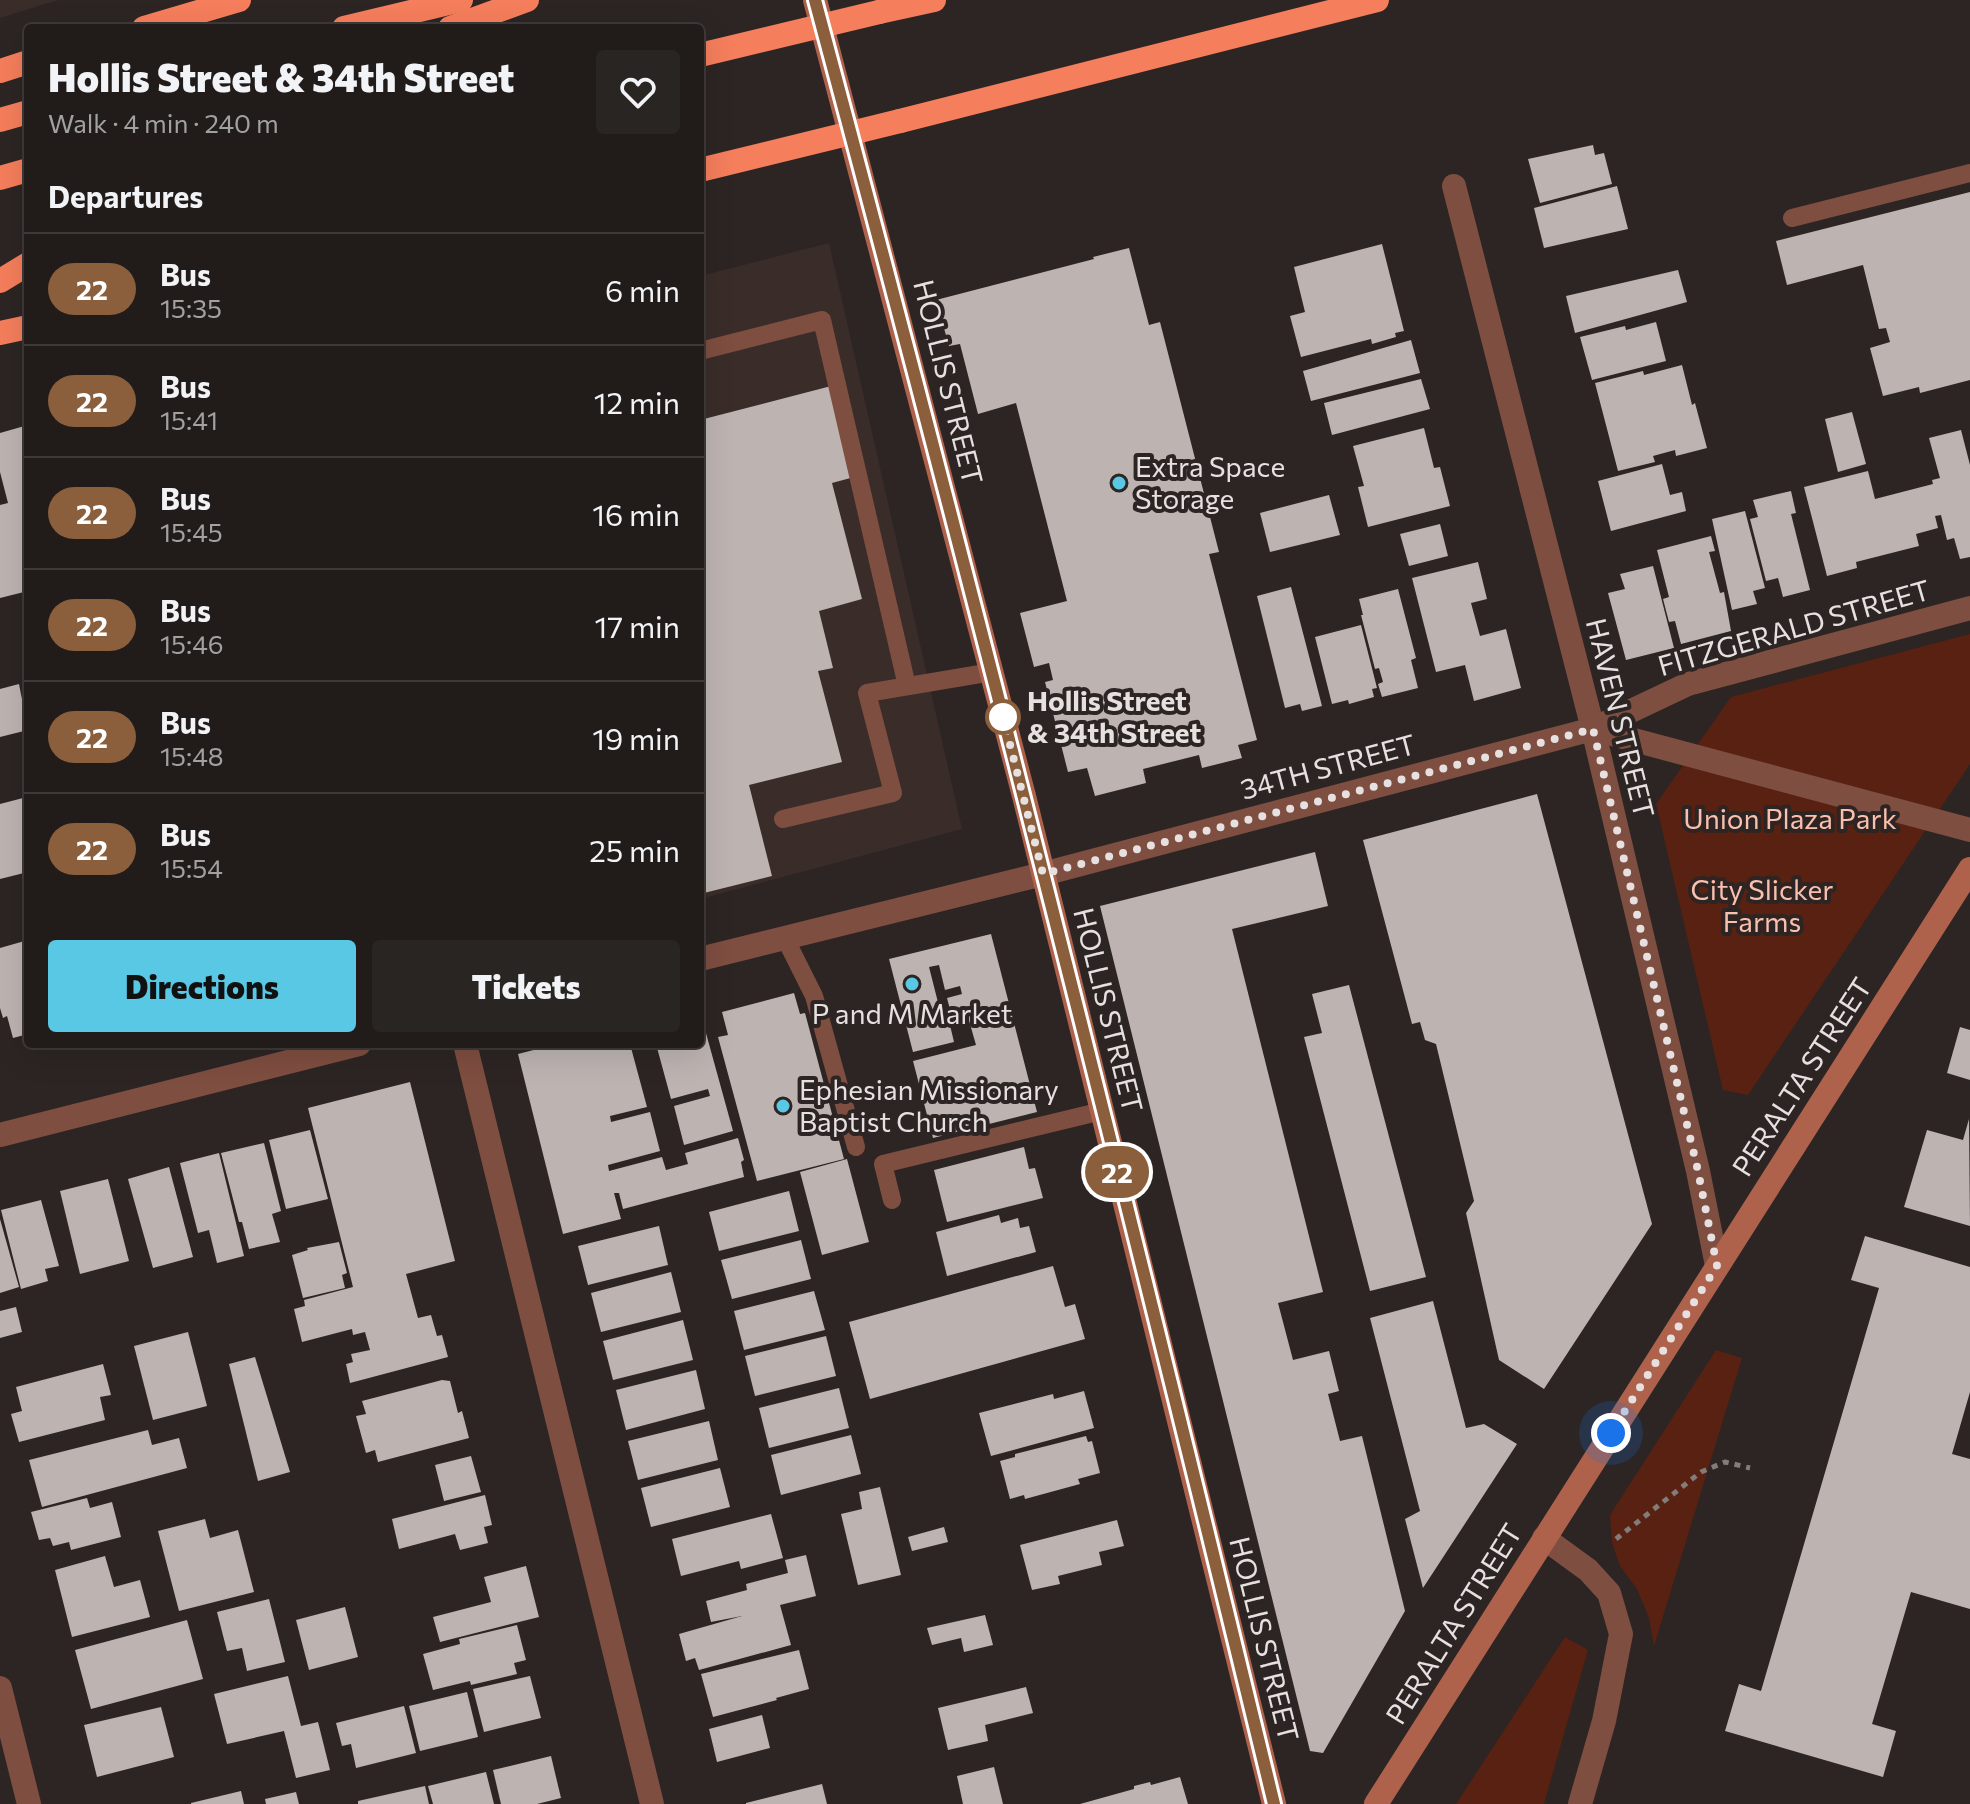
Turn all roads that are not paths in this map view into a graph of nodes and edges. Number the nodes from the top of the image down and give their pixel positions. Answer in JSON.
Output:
{"nodes":[{"id":1,"x":239,"y":0,"type":"edge"},
{"id":2,"x":461,"y":0,"type":"edge"},
{"id":3,"x":527,"y":0,"type":"edge"},
{"id":4,"x":815,"y":0,"type":"edge"},
{"id":5,"x":934,"y":0,"type":"edge"},
{"id":6,"x":1377,"y":0,"type":"edge"},
{"id":7,"x":158,"y":24,"type":"edge"},
{"id":8,"x":361,"y":24,"type":"edge"},
{"id":9,"x":461,"y":24,"type":"edge"},
{"id":10,"x":704,"y":54,"type":"edge"},
{"id":11,"x":24,"y":63,"type":"edge"},
{"id":12,"x":0,"y":71,"type":"edge"},
{"id":13,"x":24,"y":113,"type":"edge"},
{"id":14,"x":0,"y":120,"type":"edge"},
{"id":15,"x":704,"y":169,"type":"edge"},
{"id":16,"x":24,"y":171,"type":"edge"},
{"id":17,"x":1970,"y":173,"type":"edge"},
{"id":18,"x":0,"y":178,"type":"edge"},
{"id":19,"x":1454,"y":186,"type":"dead end"},
{"id":20,"x":1792,"y":218,"type":"dead end"},
{"id":21,"x":24,"y":266,"type":"edge"},
{"id":22,"x":0,"y":281,"type":"edge"},
{"id":23,"x":24,"y":328,"type":"edge"},
{"id":24,"x":0,"y":333,"type":"edge"},
{"id":25,"x":704,"y":350,"type":"edge"},
{"id":26,"x":1970,"y":608,"type":"edge"},
{"id":27,"x":992,"y":672,"type":"junction"},
{"id":28,"x":907,"y":686,"type":"junction"},
{"id":29,"x":1593,"y":729,"type":"junction"},
{"id":30,"x":783,"y":819,"type":"dead end"},
{"id":31,"x":1970,"y":830,"type":"edge"},
{"id":32,"x":1970,"y":869,"type":"edge"},
{"id":33,"x":1043,"y":874,"type":"junction"},
{"id":34,"x":785,"y":938,"type":"junction"},
{"id":35,"x":704,"y":958,"type":"edge"},
{"id":36,"x":343,"y":1048,"type":"edge"},
{"id":37,"x":466,"y":1048,"type":"edge"},
{"id":38,"x":1102,"y":1111,"type":"junction"},
{"id":39,"x":0,"y":1135,"type":"edge"},
{"id":40,"x":856,"y":1147,"type":"dead end"},
{"id":41,"x":892,"y":1200,"type":"dead end"},
{"id":42,"x":1717,"y":1266,"type":"junction"},
{"id":43,"x":1544,"y":1538,"type":"junction"},
{"id":44,"x":0,"y":1688,"type":"edge"},
{"id":45,"x":29,"y":1804,"type":"edge"},
{"id":46,"x":652,"y":1804,"type":"edge"},
{"id":47,"x":1274,"y":1804,"type":"edge"},
{"id":48,"x":1376,"y":1804,"type":"edge"},
{"id":49,"x":1580,"y":1804,"type":"edge"}],
"edges":[{"from":1,"to":7,"type":"highway"},
{"from":2,"to":8,"type":"highway"},
{"from":3,"to":9,"type":"highway"},
{"from":4,"to":27,"type":"street","name":"HOLLIS STREET"},
{"from":5,"to":10,"type":"highway","bridge":true},
{"from":6,"to":15,"type":"highway","bridge":true},
{"from":11,"to":12,"type":"highway"},
{"from":13,"to":14,"type":"highway"},
{"from":16,"to":18,"type":"highway"},
{"from":17,"to":20,"type":"lane"},
{"from":19,"to":29,"type":"street","name":"HAVEN STREET"},
{"from":21,"to":22,"type":"highway"},
{"from":23,"to":24,"type":"highway"},
{"from":25,"to":28,"type":"lane"},
{"from":26,"to":29,"type":"street","name":"FITZGERALD STREET"},
{"from":27,"to":28,"type":"lane"},
{"from":27,"to":33,"type":"street","name":"HOLLIS STREET"},
{"from":28,"to":30,"type":"lane"},
{"from":29,"to":31,"type":"street","name":"34TH STREET"},
{"from":29,"to":33,"type":"street","name":"34TH STREET"},
{"from":29,"to":42,"type":"street","name":"HAVEN STREET"},
{"from":32,"to":42,"type":"street","name":"PERALTA STREET"},
{"from":33,"to":34,"type":"street","name":"34TH STREET"},
{"from":33,"to":38,"type":"street","name":"HOLLIS STREET"},
{"from":34,"to":35,"type":"street","name":"34TH STREET"},
{"from":34,"to":40,"type":"lane"},
{"from":36,"to":39,"type":"street"},
{"from":37,"to":46,"type":"street"},
{"from":38,"to":41,"type":"lane"},
{"from":38,"to":47,"type":"street","name":"HOLLIS STREET"},
{"from":42,"to":43,"type":"street","name":"PERALTA STREET"},
{"from":43,"to":48,"type":"street","name":"PERALTA STREET"},
{"from":43,"to":49,"type":"street"},
{"from":44,"to":45,"type":"street"}]}
